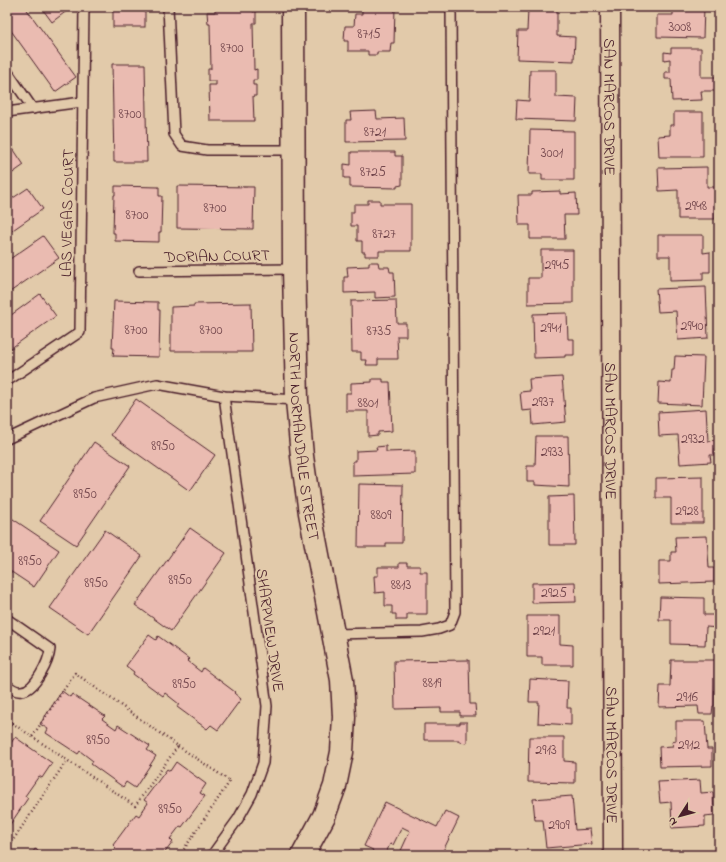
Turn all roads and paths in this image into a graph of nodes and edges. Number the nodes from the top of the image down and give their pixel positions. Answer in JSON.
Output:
{"nodes":[{"id":1,"x":84,"y":7,"type":"edge"},
{"id":2,"x":168,"y":7,"type":"edge"},
{"id":3,"x":293,"y":7,"type":"edge"},
{"id":4,"x":451,"y":7,"type":"edge"},
{"id":5,"x":610,"y":7,"type":"edge"},
{"id":6,"x":7,"y":71,"type":"edge"},
{"id":7,"x":82,"y":102,"type":"junction"},
{"id":8,"x":33,"y":109,"type":"junction"},
{"id":9,"x":7,"y":112,"type":"edge"},
{"id":10,"x":294,"y":150,"type":"junction"},
{"id":11,"x":294,"y":269,"type":"junction"},
{"id":12,"x":139,"y":271,"type":"dead end"},
{"id":13,"x":7,"y":381,"type":"edge"},
{"id":14,"x":224,"y":396,"type":"junction"},
{"id":15,"x":297,"y":400,"type":"junction"},
{"id":16,"x":7,"y":439,"type":"edge"},
{"id":17,"x":7,"y":619,"type":"edge"},
{"id":18,"x":334,"y":634,"type":"junction"},
{"id":19,"x":7,"y":685,"type":"edge"},
{"id":20,"x":7,"y":720,"type":"edge"},
{"id":21,"x":12,"y":723,"type":"junction"},
{"id":22,"x":7,"y":731,"type":"edge"},
{"id":23,"x":32,"y":737,"type":"junction"},
{"id":24,"x":178,"y":746,"type":"junction"},
{"id":25,"x":67,"y":760,"type":"junction"},
{"id":26,"x":7,"y":849,"type":"edge"},
{"id":27,"x":180,"y":855,"type":"edge"},
{"id":28,"x":212,"y":855,"type":"edge"},
{"id":29,"x":303,"y":855,"type":"edge"},
{"id":30,"x":613,"y":855,"type":"edge"}],
"edges":[{"from":1,"to":7,"type":"lane","name":"LAS VEGAS COURT"},
{"from":2,"to":10,"type":"lane"},
{"from":3,"to":10,"type":"street","name":"NORTH NORMANDALE STREET"},
{"from":4,"to":18,"type":"lane"},
{"from":5,"to":30,"type":"street","name":"SAN MARCOS DRIVE"},
{"from":6,"to":8,"type":"lane"},
{"from":7,"to":8,"type":"lane"},
{"from":7,"to":13,"type":"lane","name":"LAS VEGAS COURT"},
{"from":8,"to":9,"type":"lane"},
{"from":10,"to":11,"type":"street","name":"NORTH NORMANDALE STREET"},
{"from":11,"to":12,"type":"lane","name":"DORIAN COURT"},
{"from":11,"to":15,"type":"street","name":"NORTH NORMANDALE STREET"},
{"from":14,"to":15,"type":"lane"},
{"from":14,"to":16,"type":"lane"},
{"from":14,"to":28,"type":"lane","name":"SHARPVIEW DRIVE"},
{"from":15,"to":18,"type":"street","name":"NORTH NORMANDALE STREET"},
{"from":17,"to":19,"type":"lane"},
{"from":18,"to":29,"type":"street","name":"NORTH NORMANDALE STREET"},
{"from":20,"to":21,"type":"path"},
{"from":21,"to":22,"type":"path"},
{"from":21,"to":23,"type":"path"},
{"from":23,"to":24,"type":"path"},
{"from":23,"to":25,"type":"path"},
{"from":24,"to":25,"type":"path"},
{"from":24,"to":27,"type":"path"},
{"from":25,"to":26,"type":"path"}]}
